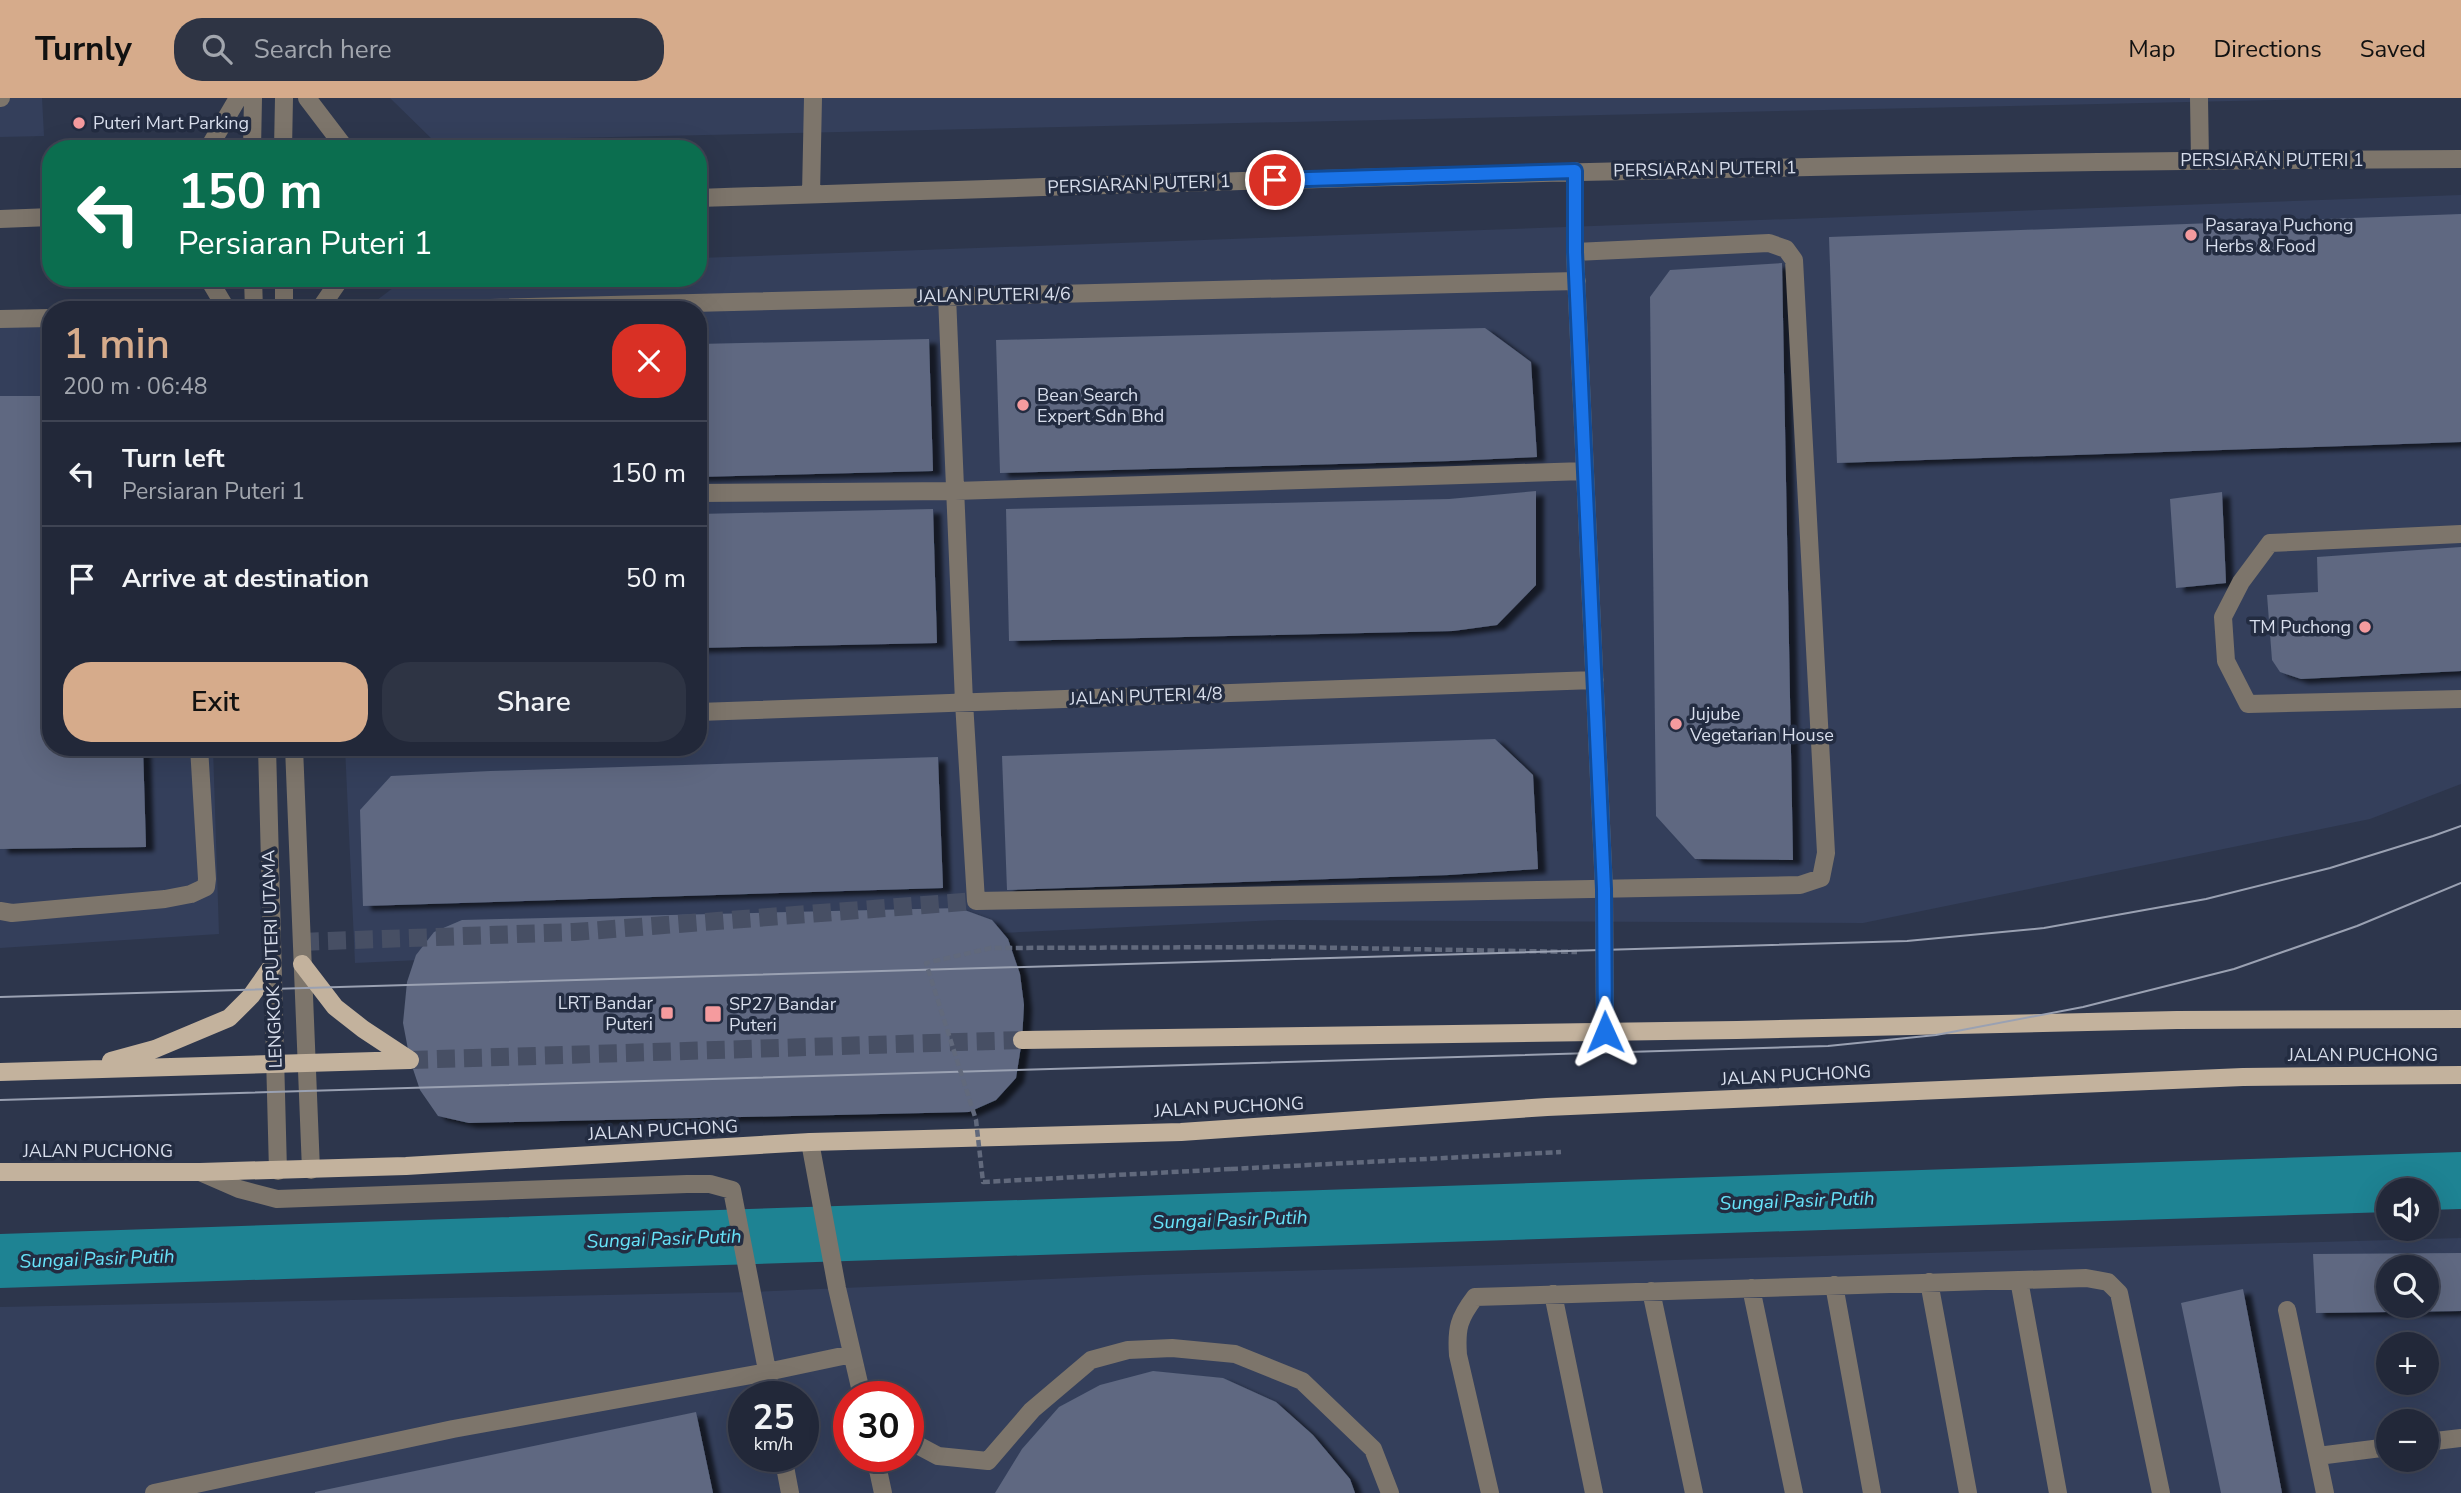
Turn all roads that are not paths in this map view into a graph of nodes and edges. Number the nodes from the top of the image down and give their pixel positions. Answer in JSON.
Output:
{"nodes":[{"id":1,"x":239,"y":98,"type":"edge"},
{"id":2,"x":253,"y":98,"type":"edge"},
{"id":3,"x":284,"y":98,"type":"edge"},
{"id":4,"x":307,"y":98,"type":"edge"},
{"id":5,"x":813,"y":98,"type":"edge"},
{"id":6,"x":2199,"y":98,"type":"edge"},
{"id":7,"x":213,"y":140,"type":"edge"},
{"id":8,"x":252,"y":140,"type":"edge"},
{"id":9,"x":283,"y":140,"type":"edge"},
{"id":10,"x":339,"y":140,"type":"edge"},
{"id":11,"x":2461,"y":159,"type":"edge"},
{"id":12,"x":2200,"y":160,"type":"junction"},
{"id":13,"x":1575,"y":171,"type":"junction"},
{"id":14,"x":811,"y":194,"type":"junction"},
{"id":15,"x":707,"y":198,"type":"edge"},
{"id":16,"x":42,"y":217,"type":"edge"},
{"id":17,"x":0,"y":219,"type":"edge"},
{"id":18,"x":1575,"y":252,"type":"junction"},
{"id":19,"x":1577,"y":281,"type":"junction"},
{"id":20,"x":947,"y":296,"type":"junction"},
{"id":21,"x":707,"y":302,"type":"edge"},
{"id":22,"x":42,"y":317,"type":"edge"},
{"id":23,"x":0,"y":319,"type":"edge"},
{"id":24,"x":1585,"y":471,"type":"junction"},
{"id":25,"x":955,"y":491,"type":"junction"},
{"id":26,"x":707,"y":493,"type":"edge"},
{"id":27,"x":2461,"y":534,"type":"edge"},
{"id":28,"x":1595,"y":680,"type":"junction"},
{"id":29,"x":2461,"y":699,"type":"edge"},
{"id":30,"x":964,"y":702,"type":"junction"},
{"id":31,"x":707,"y":712,"type":"edge"},
{"id":32,"x":200,"y":756,"type":"edge"},
{"id":33,"x":267,"y":756,"type":"edge"},
{"id":34,"x":294,"y":756,"type":"edge"},
{"id":35,"x":1604,"y":889,"type":"junction"},
{"id":36,"x":0,"y":911,"type":"edge"},
{"id":37,"x":302,"y":964,"type":"junction"},
{"id":38,"x":272,"y":966,"type":"junction"},
{"id":39,"x":2461,"y":1019,"type":"edge"},
{"id":40,"x":1605,"y":1032,"type":"junction"},
{"id":41,"x":1022,"y":1040,"type":"tunnel mouth"},
{"id":42,"x":306,"y":1062,"type":"junction"},
{"id":43,"x":275,"y":1064,"type":"junction"},
{"id":44,"x":84,"y":1069,"type":"junction"},
{"id":45,"x":0,"y":1072,"type":"edge"},
{"id":46,"x":2461,"y":1075,"type":"edge"},
{"id":47,"x":810,"y":1142,"type":"junction"},
{"id":48,"x":311,"y":1170,"type":"junction"},
{"id":49,"x":278,"y":1171,"type":"junction"},
{"id":50,"x":0,"y":1172,"type":"edge"},
{"id":51,"x":200,"y":1172,"type":"junction"},
{"id":52,"x":2019,"y":1280,"type":"junction"},
{"id":53,"x":1929,"y":1282,"type":"junction"},
{"id":54,"x":1834,"y":1285,"type":"junction"},
{"id":55,"x":1751,"y":1288,"type":"junction"},
{"id":56,"x":1651,"y":1291,"type":"junction"},
{"id":57,"x":1553,"y":1294,"type":"junction"},
{"id":58,"x":2287,"y":1310,"type":"dead end"},
{"id":59,"x":852,"y":1354,"type":"junction"},
{"id":60,"x":767,"y":1372,"type":"junction"},
{"id":61,"x":769,"y":1381,"type":"edge"},
{"id":62,"x":858,"y":1381,"type":"edge"},
{"id":63,"x":2461,"y":1438,"type":"edge"},
{"id":64,"x":2439,"y":1441,"type":"edge"},
{"id":65,"x":924,"y":1449,"type":"edge"},
{"id":66,"x":2376,"y":1449,"type":"edge"},
{"id":67,"x":2318,"y":1456,"type":"junction"},
{"id":68,"x":786,"y":1472,"type":"edge"},
{"id":69,"x":878,"y":1472,"type":"edge"},
{"id":70,"x":154,"y":1493,"type":"edge"},
{"id":71,"x":790,"y":1493,"type":"edge"},
{"id":72,"x":883,"y":1493,"type":"edge"},
{"id":73,"x":1390,"y":1493,"type":"edge"},
{"id":74,"x":1490,"y":1493,"type":"edge"},
{"id":75,"x":1594,"y":1493,"type":"edge"},
{"id":76,"x":1694,"y":1493,"type":"edge"},
{"id":77,"x":1794,"y":1493,"type":"edge"},
{"id":78,"x":1872,"y":1493,"type":"edge"},
{"id":79,"x":1968,"y":1493,"type":"edge"},
{"id":80,"x":2058,"y":1493,"type":"edge"},
{"id":81,"x":2161,"y":1493,"type":"edge"},
{"id":82,"x":2325,"y":1493,"type":"edge"}],
"edges":[{"from":1,"to":7,"type":"street"},
{"from":2,"to":8,"type":"street"},
{"from":3,"to":9,"type":"street"},
{"from":4,"to":10,"type":"street"},
{"from":5,"to":14,"type":"street"},
{"from":6,"to":12,"type":"street"},
{"from":11,"to":12,"type":"street","name":"PERSIARAN PUTERI 1"},
{"from":12,"to":13,"type":"street","name":"PERSIARAN PUTERI 1"},
{"from":13,"to":14,"type":"street","name":"PERSIARAN PUTERI 1"},
{"from":13,"to":18,"type":"street"},
{"from":14,"to":15,"type":"street","name":"PERSIARAN PUTERI 1"},
{"from":16,"to":17,"type":"street"},
{"from":18,"to":19,"type":"street"},
{"from":18,"to":35,"type":"street"},
{"from":19,"to":20,"type":"street","name":"JALAN PUTERI 4/6"},
{"from":19,"to":24,"type":"street"},
{"from":20,"to":21,"type":"street","name":"JALAN PUTERI 4/6"},
{"from":20,"to":25,"type":"street"},
{"from":22,"to":23,"type":"street"},
{"from":24,"to":25,"type":"street"},
{"from":24,"to":28,"type":"street"},
{"from":25,"to":26,"type":"street"},
{"from":25,"to":30,"type":"street"},
{"from":27,"to":29,"type":"street"},
{"from":28,"to":30,"type":"street","name":"JALAN PUTERI 4/8"},
{"from":28,"to":35,"type":"street"},
{"from":30,"to":31,"type":"street","name":"JALAN PUTERI 4/8"},
{"from":30,"to":35,"type":"street"},
{"from":32,"to":36,"type":"street"},
{"from":33,"to":38,"type":"street","name":"LENGKOK PUTERI UTAMA"},
{"from":34,"to":37,"type":"street","name":"LENGKOK PUTERI UTAMA"},
{"from":35,"to":40,"type":"street"},
{"from":37,"to":42,"type":"street","name":"LENGKOK PUTERI UTAMA"},
{"from":37,"to":42,"type":"main road"},
{"from":38,"to":43,"type":"street","name":"LENGKOK PUTERI UTAMA"},
{"from":38,"to":44,"type":"main road"},
{"from":39,"to":40,"type":"main road","name":"JALAN PUCHONG"},
{"from":40,"to":41,"type":"main road","name":"JALAN PUCHONG"},
{"from":42,"to":43,"type":"main road"},
{"from":42,"to":48,"type":"street","name":"LENGKOK PUTERI UTAMA"},
{"from":43,"to":44,"type":"main road"},
{"from":43,"to":49,"type":"street","name":"LENGKOK PUTERI UTAMA"},
{"from":44,"to":45,"type":"main road"},
{"from":46,"to":47,"type":"main road","name":"JALAN PUCHONG"},
{"from":47,"to":48,"type":"main road","name":"JALAN PUCHONG"},
{"from":47,"to":59,"type":"street"},
{"from":48,"to":49,"type":"main road","name":"JALAN PUCHONG"},
{"from":49,"to":51,"type":"main road","name":"JALAN PUCHONG"},
{"from":50,"to":51,"type":"main road","name":"JALAN PUCHONG"},
{"from":51,"to":60,"type":"street"},
{"from":52,"to":53,"type":"street"},
{"from":52,"to":80,"type":"street"},
{"from":52,"to":81,"type":"street"},
{"from":53,"to":54,"type":"street"},
{"from":53,"to":79,"type":"street"},
{"from":54,"to":55,"type":"street"},
{"from":54,"to":78,"type":"street"},
{"from":55,"to":56,"type":"street"},
{"from":55,"to":77,"type":"street"},
{"from":56,"to":57,"type":"street"},
{"from":56,"to":76,"type":"street"},
{"from":57,"to":74,"type":"street"},
{"from":57,"to":75,"type":"street"},
{"from":58,"to":67,"type":"street"},
{"from":59,"to":60,"type":"street"},
{"from":59,"to":62,"type":"street"},
{"from":60,"to":61,"type":"street"},
{"from":60,"to":70,"type":"street"},
{"from":63,"to":64,"type":"street"},
{"from":65,"to":73,"type":"street"},
{"from":66,"to":67,"type":"street"},
{"from":67,"to":82,"type":"street"},
{"from":68,"to":71,"type":"street"},
{"from":69,"to":72,"type":"street"}]}
